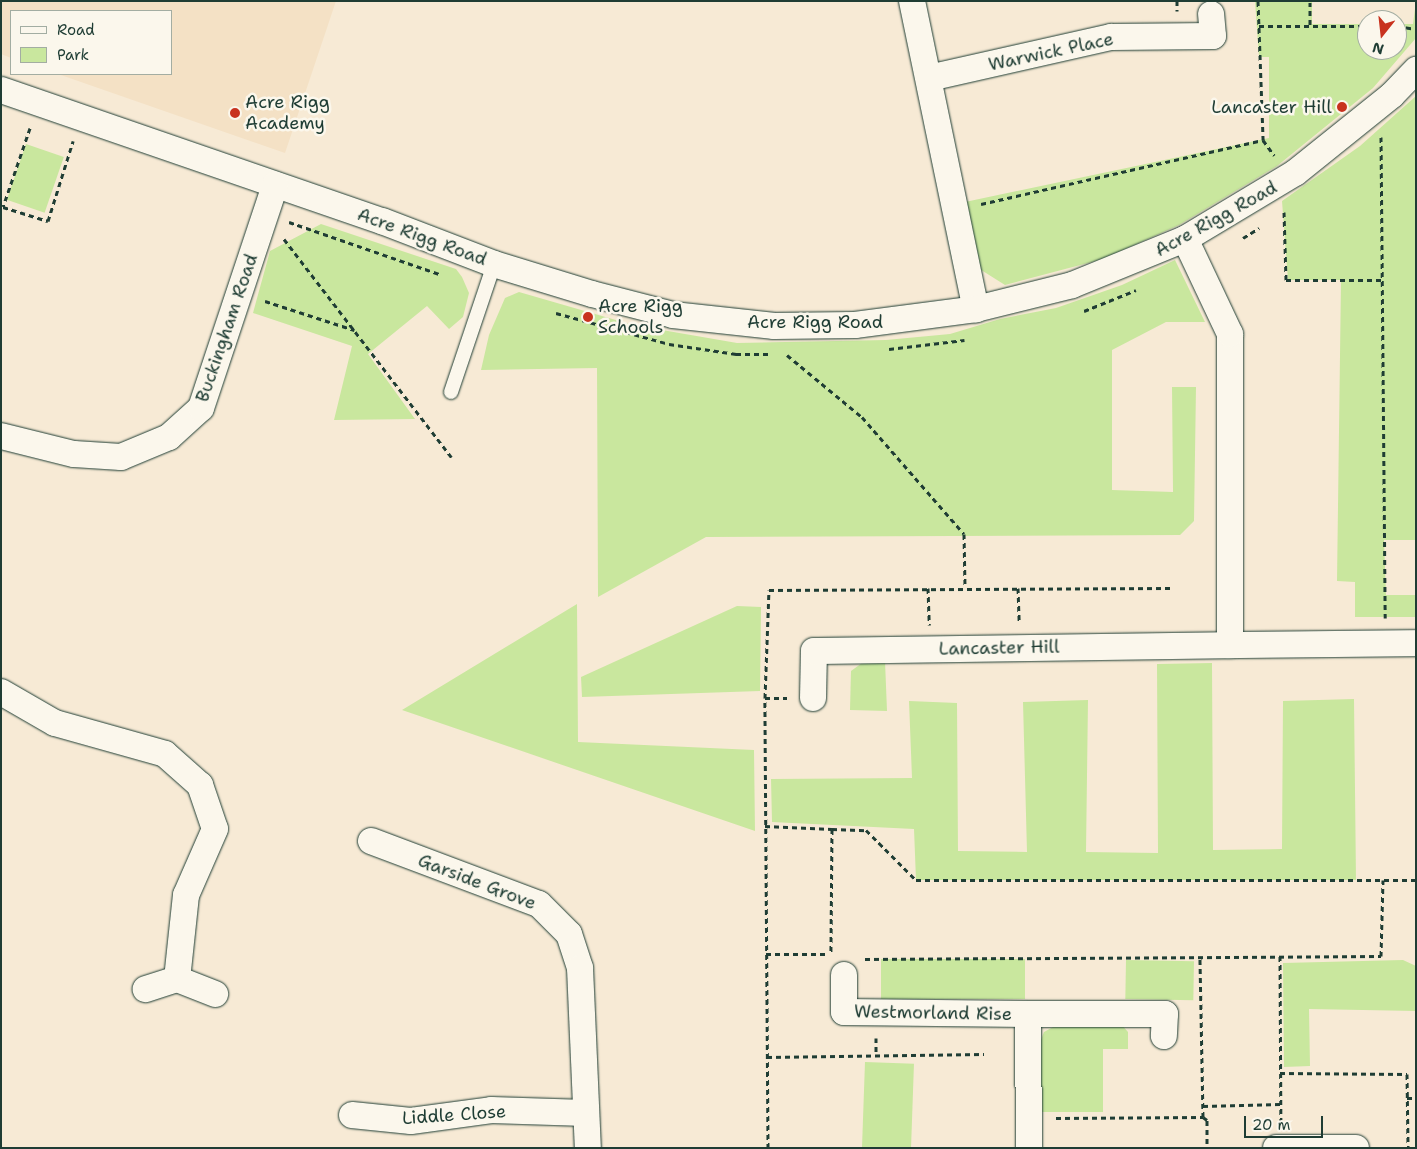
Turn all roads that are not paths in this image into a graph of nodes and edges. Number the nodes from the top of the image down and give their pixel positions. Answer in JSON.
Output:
{"nodes":[{"id":1,"x":912,"y":1,"type":"edge"},
{"id":2,"x":1211,"y":14,"type":"dead end"},
{"id":3,"x":1416,"y":70,"type":"edge"},
{"id":4,"x":929,"y":78,"type":"junction"},
{"id":5,"x":1,"y":90,"type":"edge"},
{"id":6,"x":275,"y":185,"type":"junction"},
{"id":7,"x":1185,"y":240,"type":"junction"},
{"id":8,"x":494,"y":264,"type":"junction"},
{"id":9,"x":976,"y":309,"type":"junction"},
{"id":10,"x":451,"y":392,"type":"dead end"},
{"id":11,"x":1,"y":436,"type":"edge"},
{"id":12,"x":1416,"y":643,"type":"edge"},
{"id":13,"x":1230,"y":645,"type":"junction"},
{"id":14,"x":1,"y":692,"type":"edge"},
{"id":15,"x":813,"y":698,"type":"road end"},
{"id":16,"x":371,"y":841,"type":"dead end"},
{"id":17,"x":837,"y":965,"type":"road end"},
{"id":18,"x":177,"y":979,"type":"junction"},
{"id":19,"x":146,"y":989,"type":"dead end"},
{"id":20,"x":215,"y":994,"type":"dead end"},
{"id":21,"x":1028,"y":1014,"type":"junction"},
{"id":22,"x":1164,"y":1036,"type":"dead end"},
{"id":23,"x":586,"y":1113,"type":"junction"},
{"id":24,"x":352,"y":1115,"type":"dead end"},
{"id":25,"x":1278,"y":1147,"type":"edge"},
{"id":26,"x":588,"y":1148,"type":"edge"},
{"id":27,"x":1029,"y":1148,"type":"edge"},
{"id":28,"x":1356,"y":1148,"type":"edge"}],
"edges":[{"from":1,"to":4,"type":"street"},
{"from":2,"to":4,"type":"street","name":"Warwick Place"},
{"from":3,"to":7,"type":"street","name":"Acre Rigg Road"},
{"from":4,"to":9,"type":"street"},
{"from":5,"to":6,"type":"street","name":"Acre Rigg Road"},
{"from":6,"to":8,"type":"street","name":"Acre Rigg Road"},
{"from":6,"to":11,"type":"street","name":"Buckingham Road"},
{"from":7,"to":9,"type":"street","name":"Acre Rigg Road"},
{"from":7,"to":13,"type":"street"},
{"from":8,"to":9,"type":"street","name":"Acre Rigg Road"},
{"from":8,"to":10,"type":"lane"},
{"from":12,"to":13,"type":"street","name":"Lancaster Hill"},
{"from":13,"to":15,"type":"street","name":"Lancaster Hill"},
{"from":14,"to":18,"type":"street"},
{"from":16,"to":23,"type":"street","name":"Garside Grove"},
{"from":17,"to":21,"type":"street","name":"Westmorland Rise"},
{"from":18,"to":19,"type":"street"},
{"from":18,"to":20,"type":"street"},
{"from":21,"to":22,"type":"street","name":"Westmorland Rise"},
{"from":21,"to":27,"type":"street","name":"Westmorland Rise"},
{"from":23,"to":24,"type":"street","name":"Liddle Close"},
{"from":23,"to":26,"type":"street","name":"Garside Grove"},
{"from":25,"to":28,"type":"street"}]}
